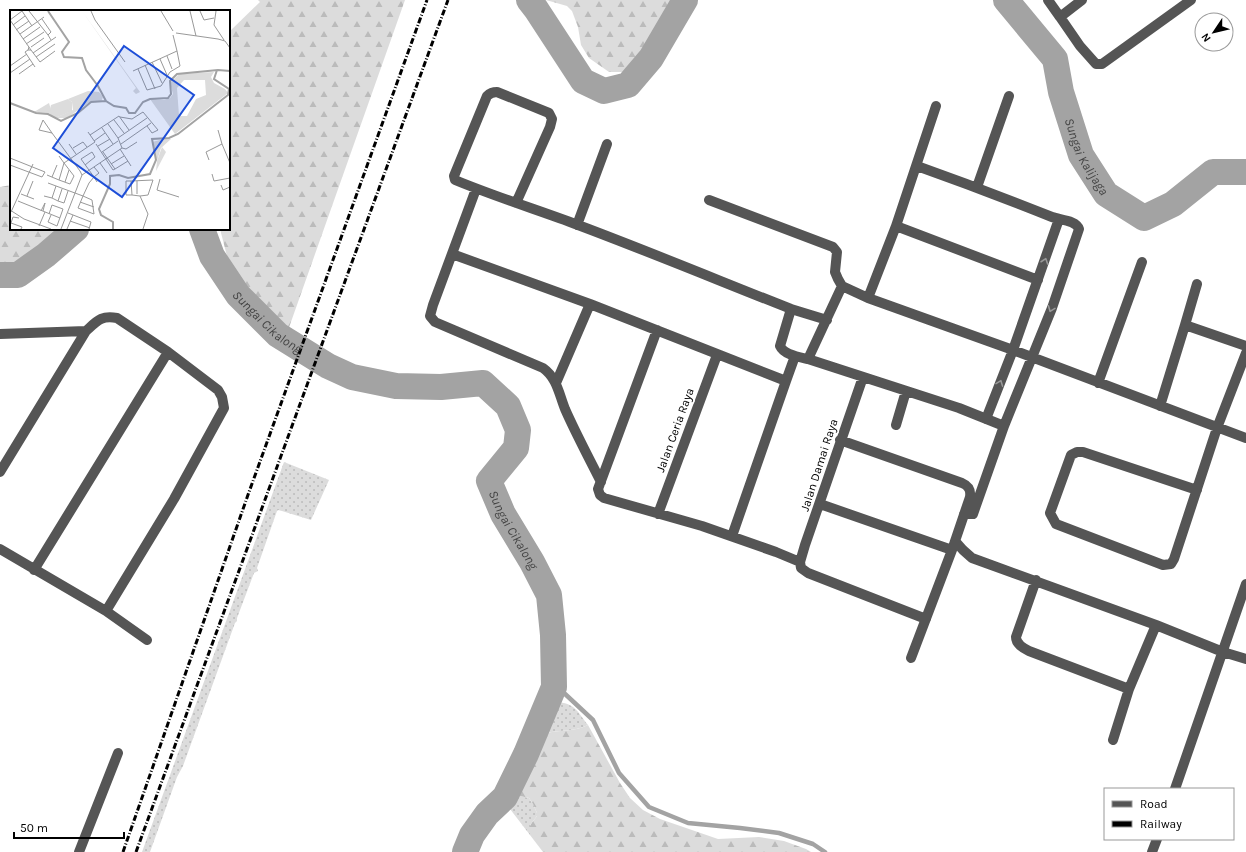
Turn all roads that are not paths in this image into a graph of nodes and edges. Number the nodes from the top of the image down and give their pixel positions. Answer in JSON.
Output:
{"nodes":[{"id":1,"x":1048,"y":0,"type":"edge"},
{"id":2,"x":1082,"y":0,"type":"edge"},
{"id":3,"x":1191,"y":0,"type":"edge"},
{"id":4,"x":1060,"y":17,"type":"junction"},
{"id":5,"x":1009,"y":96,"type":"dead end"},
{"id":6,"x":936,"y":106,"type":"dead end"},
{"id":7,"x":607,"y":144,"type":"dead end"},
{"id":8,"x":917,"y":166,"type":"junction"},
{"id":9,"x":978,"y":187,"type":"junction"},
{"id":10,"x":476,"y":189,"type":"junction"},
{"id":11,"x":709,"y":200,"type":"dead end"},
{"id":12,"x":516,"y":203,"type":"junction"},
{"id":13,"x":1059,"y":219,"type":"junction"},
{"id":14,"x":577,"y":225,"type":"junction"},
{"id":15,"x":896,"y":226,"type":"junction"},
{"id":16,"x":452,"y":254,"type":"junction"},
{"id":17,"x":1142,"y":262,"type":"dead end"},
{"id":18,"x":1038,"y":280,"type":"junction"},
{"id":19,"x":1196,"y":284,"type":"dead end"},
{"id":20,"x":842,"y":286,"type":"junction"},
{"id":21,"x":868,"y":298,"type":"junction"},
{"id":22,"x":590,"y":304,"type":"junction"},
{"id":23,"x":791,"y":309,"type":"junction"},
{"id":24,"x":827,"y":320,"type":"junction"},
{"id":25,"x":1185,"y":325,"type":"junction"},
{"id":26,"x":657,"y":330,"type":"junction"},
{"id":27,"x":86,"y":331,"type":"junction"},
{"id":28,"x":0,"y":334,"type":"edge"},
{"id":29,"x":1246,"y":346,"type":"edge"},
{"id":30,"x":1013,"y":350,"type":"junction"},
{"id":31,"x":168,"y":352,"type":"junction"},
{"id":32,"x":1246,"y":352,"type":"edge"},
{"id":33,"x":717,"y":355,"type":"junction"},
{"id":34,"x":795,"y":356,"type":"junction"},
{"id":35,"x":1032,"y":357,"type":"junction"},
{"id":36,"x":808,"y":359,"type":"junction"},
{"id":37,"x":862,"y":377,"type":"junction"},
{"id":38,"x":786,"y":381,"type":"junction"},
{"id":39,"x":556,"y":383,"type":"junction"},
{"id":40,"x":1098,"y":383,"type":"junction"},
{"id":41,"x":906,"y":391,"type":"junction"},
{"id":42,"x":1160,"y":406,"type":"junction"},
{"id":43,"x":986,"y":419,"type":"junction"},
{"id":44,"x":896,"y":425,"type":"dead end"},
{"id":45,"x":1004,"y":426,"type":"junction"},
{"id":46,"x":1217,"y":428,"type":"junction"},
{"id":47,"x":1246,"y":438,"type":"edge"},
{"id":48,"x":840,"y":440,"type":"junction"},
{"id":49,"x":0,"y":472,"type":"edge"},
{"id":50,"x":601,"y":482,"type":"junction"},
{"id":51,"x":1197,"y":490,"type":"junction"},
{"id":52,"x":820,"y":504,"type":"junction"},
{"id":53,"x":658,"y":514,"type":"junction"},
{"id":54,"x":964,"y":514,"type":"junction"},
{"id":55,"x":732,"y":536,"type":"junction"},
{"id":56,"x":957,"y":547,"type":"junction"},
{"id":57,"x":0,"y":548,"type":"edge"},
{"id":58,"x":800,"y":562,"type":"junction"},
{"id":59,"x":34,"y":570,"type":"junction"},
{"id":60,"x":1036,"y":580,"type":"junction"},
{"id":61,"x":1246,"y":584,"type":"edge"},
{"id":62,"x":106,"y":612,"type":"junction"},
{"id":63,"x":926,"y":619,"type":"junction"},
{"id":64,"x":1156,"y":625,"type":"junction"},
{"id":65,"x":147,"y":640,"type":"dead end"},
{"id":66,"x":1223,"y":652,"type":"junction"},
{"id":67,"x":911,"y":658,"type":"dead end"},
{"id":68,"x":1246,"y":659,"type":"edge"},
{"id":69,"x":1129,"y":689,"type":"junction"},
{"id":70,"x":1113,"y":740,"type":"dead end"},
{"id":71,"x":118,"y":753,"type":"dead end"},
{"id":72,"x":1175,"y":788,"type":"edge"},
{"id":73,"x":1157,"y":840,"type":"edge"},
{"id":74,"x":79,"y":852,"type":"edge"},
{"id":75,"x":1152,"y":852,"type":"edge"}],
"edges":[{"from":1,"to":4,"type":"street"},
{"from":2,"to":4,"type":"street"},
{"from":3,"to":4,"type":"street"},
{"from":5,"to":9,"type":"street"},
{"from":6,"to":8,"type":"street"},
{"from":7,"to":14,"type":"street"},
{"from":8,"to":9,"type":"street"},
{"from":8,"to":15,"type":"street"},
{"from":9,"to":13,"type":"street"},
{"from":10,"to":12,"type":"street"},
{"from":10,"to":12,"type":"street"},
{"from":10,"to":16,"type":"street"},
{"from":11,"to":20,"type":"street"},
{"from":12,"to":14,"type":"street"},
{"from":18,"to":13,"type":"street","one_way":true},
{"from":13,"to":35,"type":"street","one_way":true},
{"from":14,"to":23,"type":"street"},
{"from":15,"to":18,"type":"street"},
{"from":15,"to":21,"type":"street"},
{"from":16,"to":22,"type":"street"},
{"from":16,"to":39,"type":"street"},
{"from":17,"to":40,"type":"street"},
{"from":18,"to":30,"type":"street"},
{"from":19,"to":25,"type":"street"},
{"from":20,"to":21,"type":"street"},
{"from":20,"to":24,"type":"street"},
{"from":21,"to":30,"type":"street"},
{"from":22,"to":26,"type":"street"},
{"from":22,"to":39,"type":"street"},
{"from":23,"to":24,"type":"street"},
{"from":23,"to":34,"type":"street"},
{"from":24,"to":36,"type":"street"},
{"from":25,"to":29,"type":"street"},
{"from":25,"to":42,"type":"street"},
{"from":26,"to":33,"type":"street"},
{"from":26,"to":50,"type":"street"},
{"from":27,"to":28,"type":"street"},
{"from":27,"to":31,"type":"street"},
{"from":27,"to":49,"type":"street"},
{"from":30,"to":35,"type":"street"},
{"from":43,"to":30,"type":"street","one_way":true},
{"from":31,"to":59,"type":"street"},
{"from":31,"to":62,"type":"street"},
{"from":32,"to":46,"type":"street"},
{"from":33,"to":38,"type":"street"},
{"from":33,"to":53,"type":"street","name":"Jalan Ceria Raya"},
{"from":34,"to":36,"type":"street"},
{"from":34,"to":38,"type":"street"},
{"from":35,"to":40,"type":"street"},
{"from":35,"to":45,"type":"street"},
{"from":36,"to":37,"type":"street"},
{"from":37,"to":41,"type":"street"},
{"from":37,"to":48,"type":"street","name":"Jalan Damai Raya"},
{"from":38,"to":55,"type":"street"},
{"from":39,"to":50,"type":"street"},
{"from":40,"to":42,"type":"street"},
{"from":41,"to":43,"type":"street"},
{"from":41,"to":44,"type":"street"},
{"from":42,"to":46,"type":"street"},
{"from":43,"to":45,"type":"street"},
{"from":45,"to":54,"type":"street"},
{"from":46,"to":47,"type":"street"},
{"from":46,"to":51,"type":"street"},
{"from":48,"to":52,"type":"street","name":"Jalan Damai Raya"},
{"from":48,"to":54,"type":"street"},
{"from":50,"to":53,"type":"street"},
{"from":51,"to":51,"type":"street"},
{"from":52,"to":56,"type":"street"},
{"from":52,"to":58,"type":"street","name":"Jalan Damai Raya"},
{"from":53,"to":55,"type":"street"},
{"from":54,"to":56,"type":"street"},
{"from":55,"to":58,"type":"street"},
{"from":56,"to":60,"type":"street"},
{"from":56,"to":63,"type":"street"},
{"from":57,"to":59,"type":"street"},
{"from":58,"to":63,"type":"street"},
{"from":59,"to":62,"type":"street"},
{"from":60,"to":64,"type":"street"},
{"from":60,"to":69,"type":"street"},
{"from":61,"to":66,"type":"street"},
{"from":62,"to":65,"type":"street"},
{"from":63,"to":67,"type":"street"},
{"from":64,"to":66,"type":"street"},
{"from":64,"to":69,"type":"street"},
{"from":66,"to":68,"type":"street"},
{"from":66,"to":72,"type":"street"},
{"from":69,"to":70,"type":"street"},
{"from":71,"to":74,"type":"street"},
{"from":73,"to":75,"type":"street"}]}
